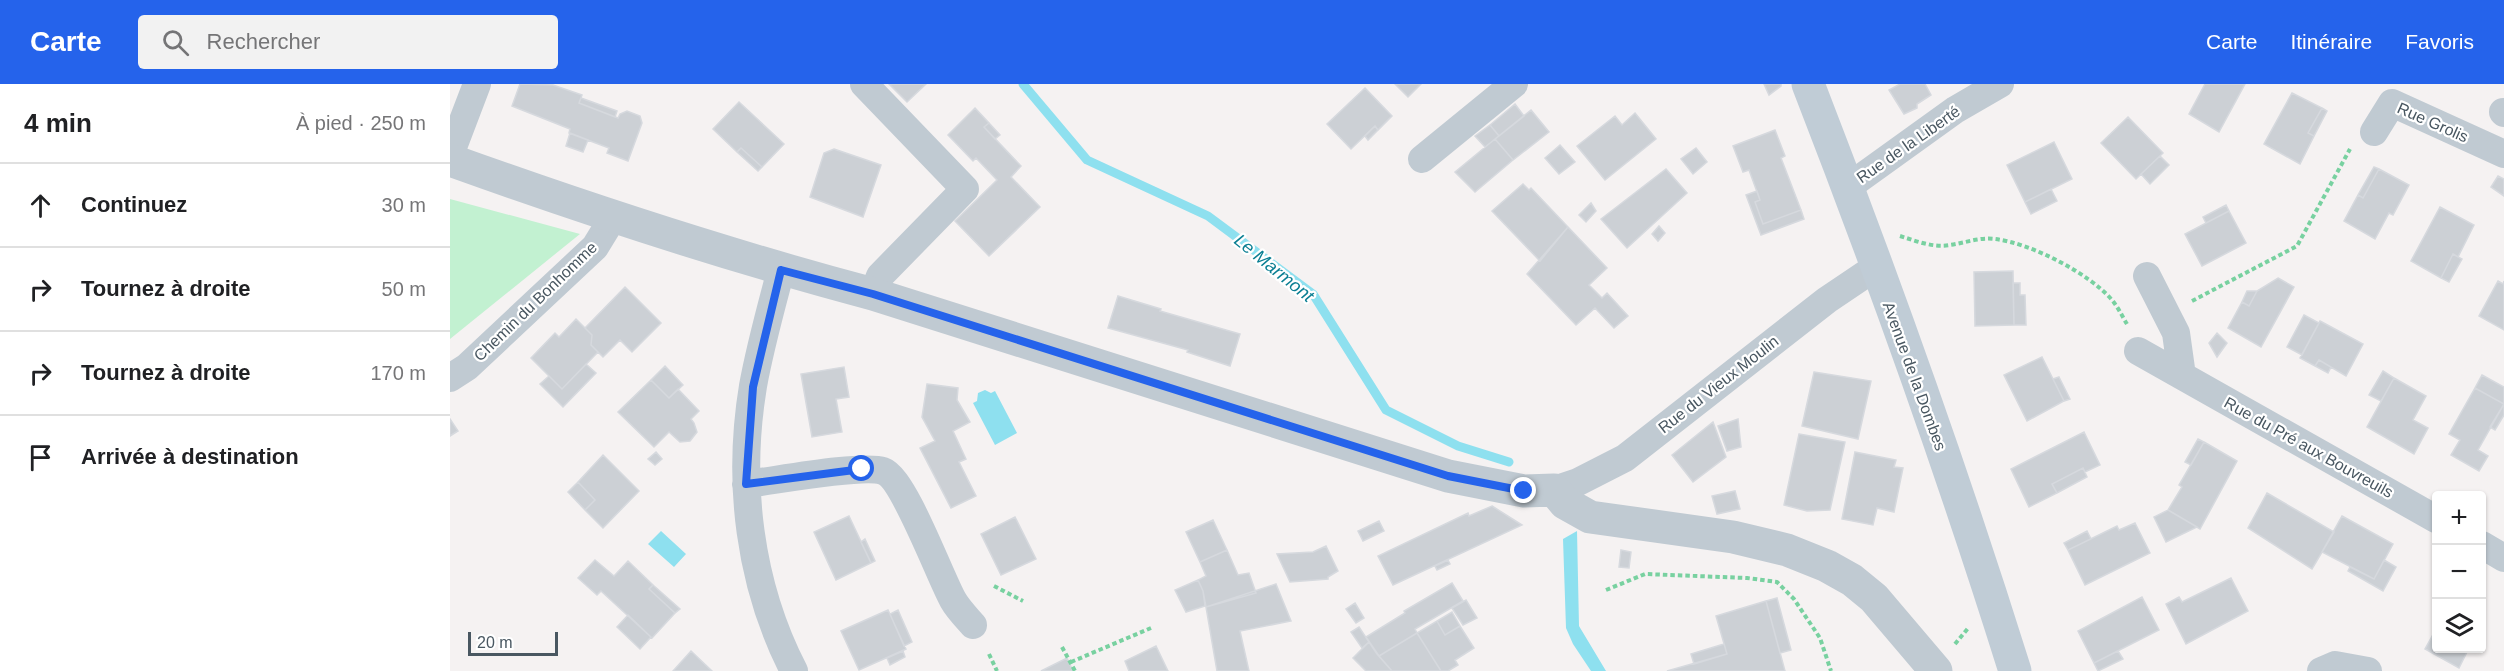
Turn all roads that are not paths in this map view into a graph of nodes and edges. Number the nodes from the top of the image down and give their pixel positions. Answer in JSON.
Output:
{"nodes":[{"id":1,"x":477,"y":84,"type":"edge"},
{"id":2,"x":864,"y":84,"type":"edge"},
{"id":3,"x":1514,"y":84,"type":"edge"},
{"id":4,"x":1808,"y":84,"type":"edge"},
{"id":5,"x":2000,"y":84,"type":"edge"},
{"id":6,"x":2374,"y":132,"type":"road end"},
{"id":7,"x":2504,"y":154,"type":"edge"},
{"id":8,"x":450,"y":158,"type":"edge"},
{"id":9,"x":1422,"y":159,"type":"dead end"},
{"id":10,"x":1848,"y":187,"type":"junction"},
{"id":11,"x":609,"y":216,"type":"junction"},
{"id":12,"x":1876,"y":267,"type":"junction"},
{"id":13,"x":781,"y":270,"type":"junction"},
{"id":14,"x":2147,"y":276,"type":"dead end"},
{"id":15,"x":873,"y":294,"type":"junction"},
{"id":16,"x":2142,"y":353,"type":"road end"},
{"id":17,"x":2182,"y":376,"type":"junction"},
{"id":18,"x":450,"y":378,"type":"edge"},
{"id":19,"x":746,"y":484,"type":"junction"},
{"id":20,"x":1554,"y":490,"type":"junction"},
{"id":21,"x":2432,"y":517,"type":"edge"},
{"id":22,"x":2486,"y":548,"type":"edge"},
{"id":23,"x":2504,"y":558,"type":"edge"},
{"id":24,"x":973,"y":625,"type":"dead end"},
{"id":25,"x":1938,"y":665,"type":"edge"},
{"id":26,"x":794,"y":671,"type":"edge"},
{"id":27,"x":2015,"y":671,"type":"edge"},
{"id":28,"x":2321,"y":671,"type":"edge"},
{"id":29,"x":2368,"y":671,"type":"edge"}],
"edges":[{"from":1,"to":8,"type":"street"},
{"from":2,"to":15,"type":"street"},
{"from":3,"to":9,"type":"street"},
{"from":4,"to":10,"type":"main road","name":"Avenue de la Dombes"},
{"from":5,"to":10,"type":"street","name":"Rue de la Liberté"},
{"from":6,"to":7,"type":"street","name":"Rue Grolis"},
{"from":8,"to":11,"type":"street"},
{"from":10,"to":12,"type":"main road","name":"Avenue de la Dombes"},
{"from":11,"to":13,"type":"street"},
{"from":11,"to":18,"type":"street","name":"Chemin du Bonhomme"},
{"from":12,"to":20,"type":"street","name":"Rue du Vieux Moulin"},
{"from":12,"to":27,"type":"main road","name":"Avenue de la Dombes"},
{"from":13,"to":15,"type":"street"},
{"from":13,"to":19,"type":"street"},
{"from":14,"to":17,"type":"street"},
{"from":15,"to":20,"type":"street"},
{"from":16,"to":17,"type":"street","name":"Rue du Pré aux Bouvreuils"},
{"from":17,"to":21,"type":"street","name":"Rue du Pré aux Bouvreuils"},
{"from":19,"to":24,"type":"street"},
{"from":19,"to":26,"type":"street"},
{"from":20,"to":25,"type":"street"},
{"from":22,"to":23,"type":"street"},
{"from":28,"to":29,"type":"street"}]}
